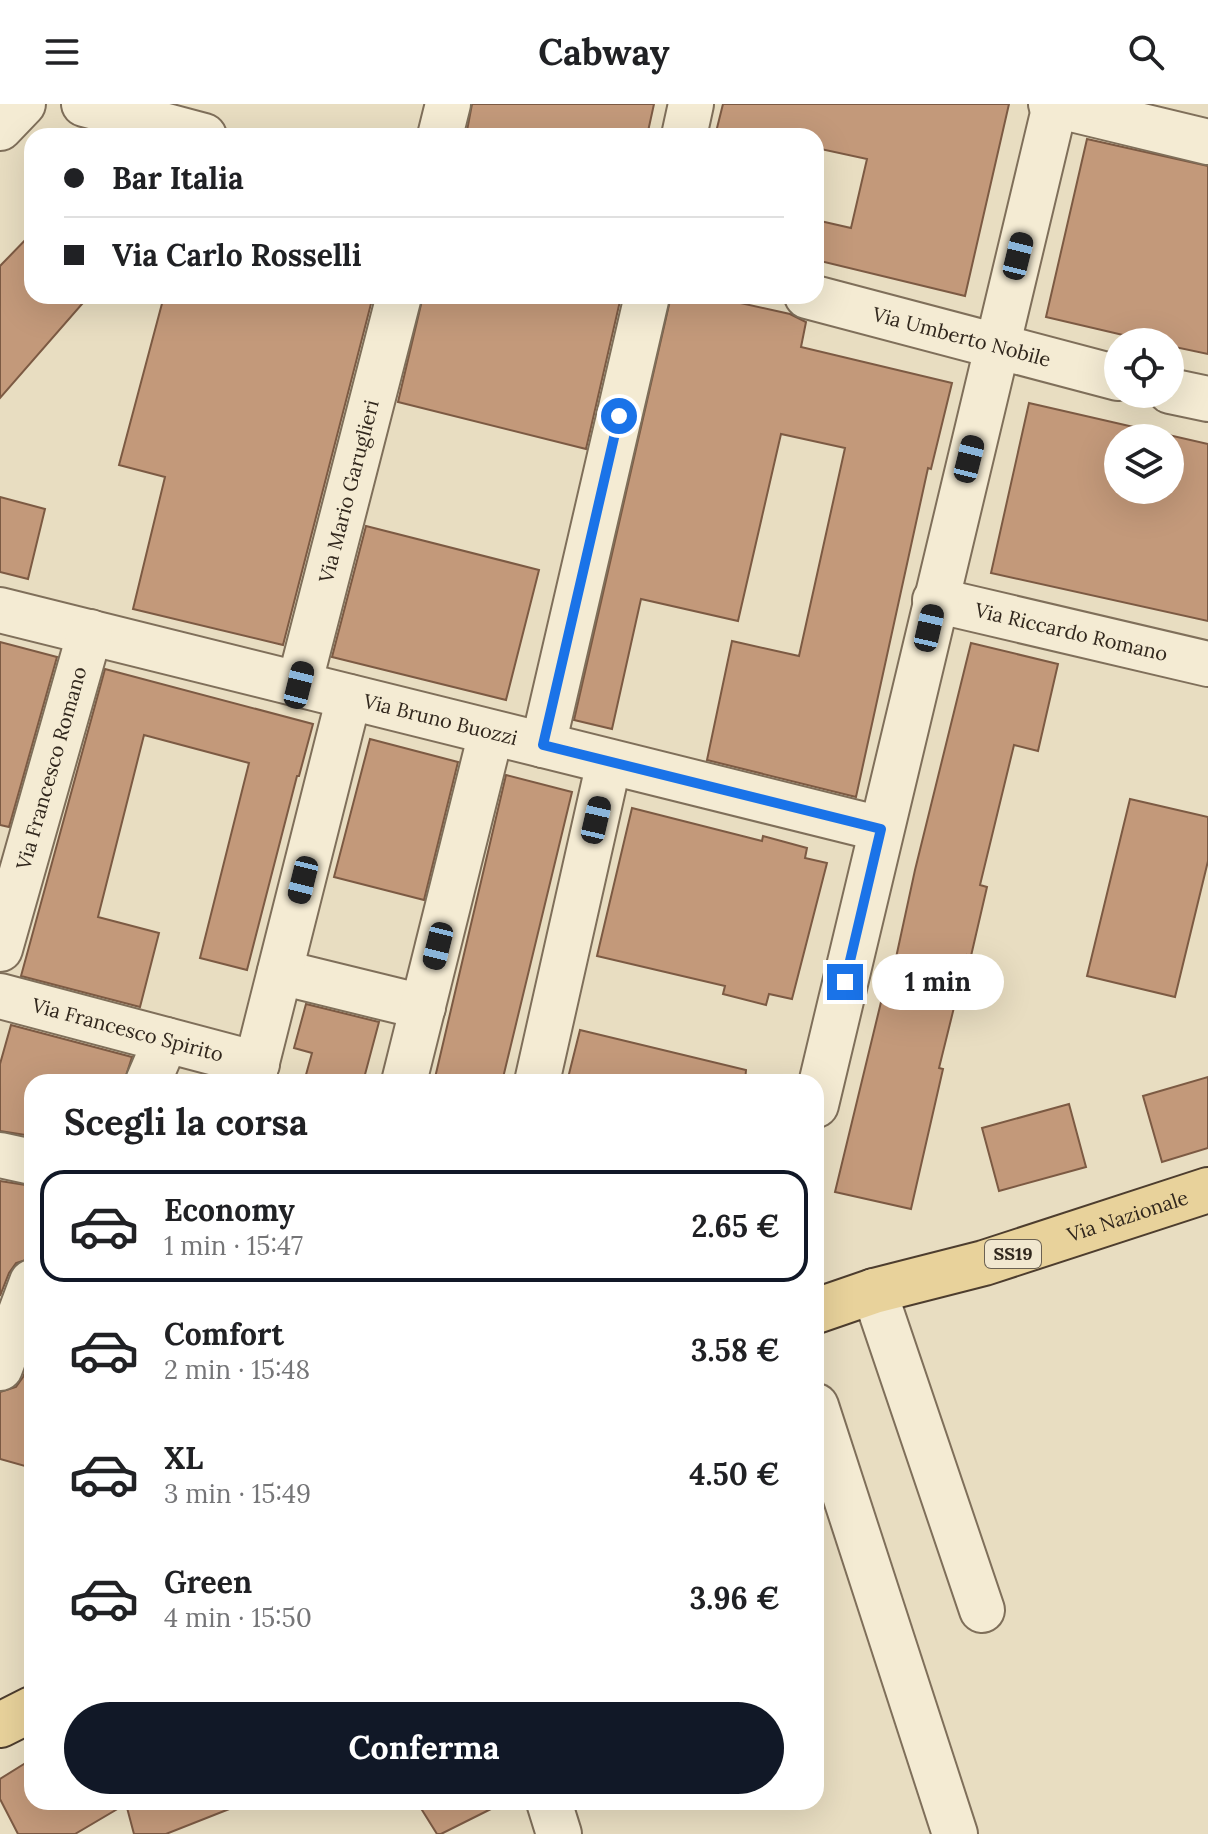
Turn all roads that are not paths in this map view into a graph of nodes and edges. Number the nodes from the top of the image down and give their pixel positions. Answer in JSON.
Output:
{"nodes":[{"id":1,"x":23,"y":104,"type":"edge"},
{"id":2,"x":84,"y":104,"type":"edge"},
{"id":3,"x":448,"y":104,"type":"edge"},
{"id":4,"x":691,"y":104,"type":"edge"},
{"id":5,"x":1053,"y":104,"type":"edge"},
{"id":6,"x":0,"y":128,"type":"edge"},
{"id":7,"x":174,"y":128,"type":"edge"},
{"id":8,"x":442,"y":128,"type":"edge"},
{"id":9,"x":686,"y":128,"type":"edge"},
{"id":10,"x":1208,"y":142,"type":"edge"},
{"id":11,"x":824,"y":300,"type":"edge"},
{"id":12,"x":397,"y":304,"type":"edge"},
{"id":13,"x":645,"y":304,"type":"edge"},
{"id":14,"x":996,"y":346,"type":"junction"},
{"id":15,"x":1104,"y":374,"type":"edge"},
{"id":16,"x":1184,"y":394,"type":"edge"},
{"id":17,"x":1208,"y":399,"type":"edge"},
{"id":18,"x":935,"y":600,"type":"junction"},
{"id":19,"x":0,"y":610,"type":"edge"},
{"id":20,"x":90,"y":632,"type":"junction"},
{"id":21,"x":1208,"y":664,"type":"edge"},
{"id":22,"x":299,"y":685,"type":"junction"},
{"id":23,"x":349,"y":697,"type":"junction"},
{"id":24,"x":491,"y":733,"type":"junction"},
{"id":25,"x":543,"y":745,"type":"junction"},
{"id":26,"x":609,"y":762,"type":"junction"},
{"id":27,"x":881,"y":829,"type":"junction"},
{"id":28,"x":0,"y":949,"type":"edge"},
{"id":29,"x":280,"y":972,"type":"junction"},
{"id":30,"x":0,"y":996,"type":"edge"},
{"id":31,"x":423,"y":1007,"type":"junction"},
{"id":32,"x":166,"y":1040,"type":"junction"},
{"id":33,"x":255,"y":1073,"type":"edge"},
{"id":34,"x":151,"y":1074,"type":"edge"},
{"id":35,"x":406,"y":1074,"type":"edge"},
{"id":36,"x":539,"y":1074,"type":"edge"},
{"id":37,"x":823,"y":1074,"type":"edge"},
{"id":38,"x":0,"y":1155,"type":"edge"},
{"id":39,"x":24,"y":1160,"type":"edge"},
{"id":40,"x":1208,"y":1190,"type":"edge"},
{"id":41,"x":874,"y":1291,"type":"junction"},
{"id":42,"x":24,"y":1304,"type":"edge"},
{"id":43,"x":824,"y":1308,"type":"edge"},
{"id":44,"x":0,"y":1370,"type":"edge"},
{"id":45,"x":24,"y":1378,"type":"edge"},
{"id":46,"x":824,"y":1431,"type":"edge"},
{"id":47,"x":982,"y":1610,"type":"dead end"},
{"id":48,"x":24,"y":1713,"type":"edge"},
{"id":49,"x":0,"y":1725,"type":"edge"},
{"id":50,"x":552,"y":1810,"type":"edge"},
{"id":51,"x":559,"y":1834,"type":"edge"},
{"id":52,"x":955,"y":1834,"type":"edge"}],
"edges":[{"from":1,"to":6,"type":"street"},
{"from":2,"to":7,"type":"street"},
{"from":3,"to":8,"type":"street"},
{"from":4,"to":9,"type":"street"},
{"from":5,"to":10,"type":"street"},
{"from":5,"to":14,"type":"street"},
{"from":11,"to":14,"type":"street","name":"Via Umberto Nobile"},
{"from":12,"to":22,"type":"street","name":"Via Mario Garuglieri"},
{"from":13,"to":25,"type":"street"},
{"from":14,"to":15,"type":"street","name":"Via Umberto Nobile"},
{"from":14,"to":18,"type":"street"},
{"from":16,"to":17,"type":"street"},
{"from":18,"to":21,"type":"street","name":"Via Riccardo Romano"},
{"from":18,"to":27,"type":"street"},
{"from":19,"to":20,"type":"street","name":"Via Bruno Buozzi"},
{"from":20,"to":22,"type":"street","name":"Via Bruno Buozzi"},
{"from":20,"to":28,"type":"street","name":"Via Francesco Romano"},
{"from":22,"to":23,"type":"street","name":"Via Bruno Buozzi"},
{"from":23,"to":24,"type":"street","name":"Via Bruno Buozzi"},
{"from":23,"to":29,"type":"street"},
{"from":24,"to":25,"type":"street","name":"Via Bruno Buozzi"},
{"from":24,"to":31,"type":"street"},
{"from":25,"to":26,"type":"street","name":"Via Bruno Buozzi"},
{"from":26,"to":27,"type":"street","name":"Via Bruno Buozzi"},
{"from":26,"to":36,"type":"street"},
{"from":27,"to":37,"type":"street"},
{"from":29,"to":31,"type":"street"},
{"from":29,"to":33,"type":"street"},
{"from":30,"to":32,"type":"street","name":"Via Francesco Spirito"},
{"from":31,"to":35,"type":"street"},
{"from":32,"to":33,"type":"street","name":"Via Francesco Spirito"},
{"from":32,"to":34,"type":"street"},
{"from":38,"to":39,"type":"street"},
{"from":40,"to":41,"type":"main road","name":"Via Nazionale","number":"SS19"},
{"from":41,"to":43,"type":"main road","name":"Via Nazionale","number":"SS19"},
{"from":41,"to":47,"type":"street"},
{"from":42,"to":44,"type":"street"},
{"from":44,"to":45,"type":"street"},
{"from":46,"to":52,"type":"street"},
{"from":48,"to":49,"type":"main road"},
{"from":50,"to":51,"type":"street"}]}
